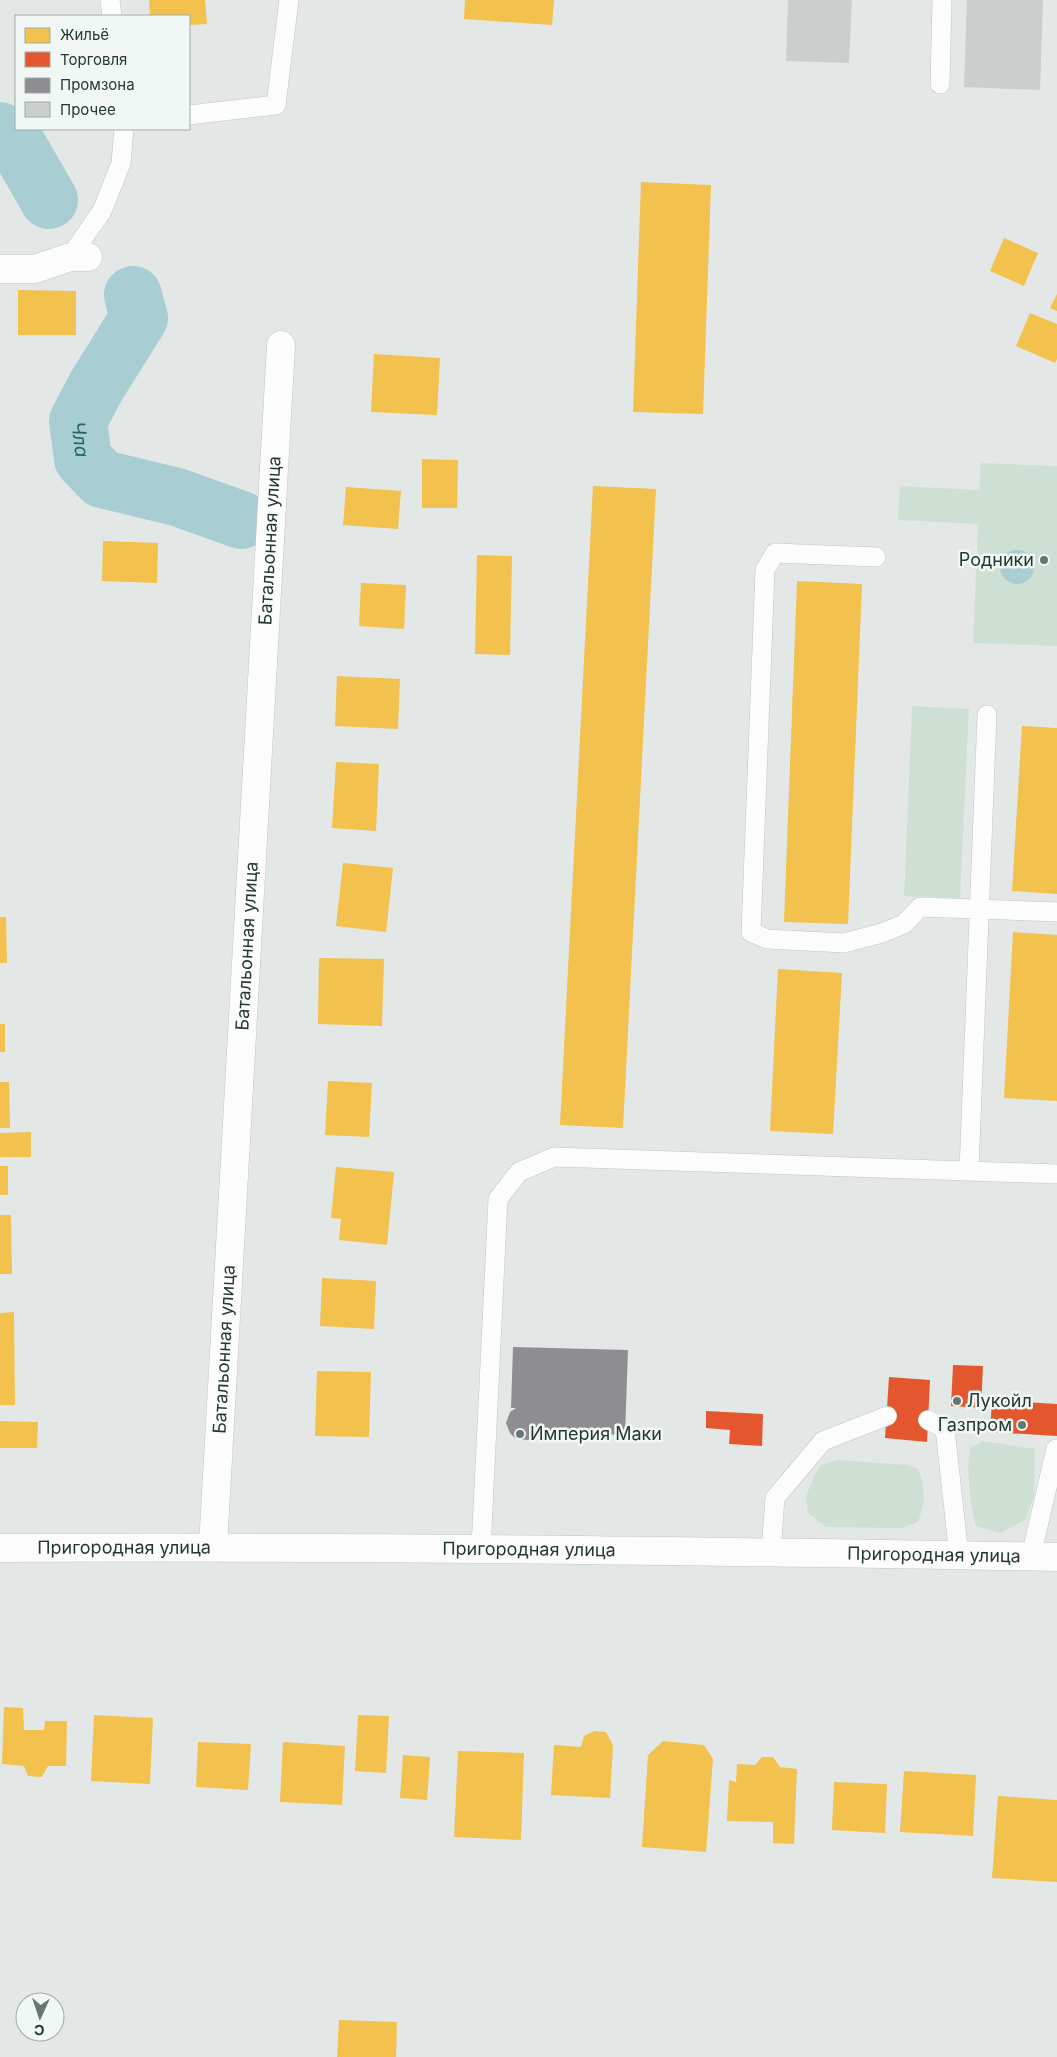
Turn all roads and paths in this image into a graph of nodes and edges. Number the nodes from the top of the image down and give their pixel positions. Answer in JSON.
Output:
{"nodes":[{"id":1,"x":110,"y":0,"type":"edge"},
{"id":2,"x":289,"y":0,"type":"edge"},
{"id":3,"x":942,"y":0,"type":"edge"},
{"id":4,"x":112,"y":15,"type":"edge"},
{"id":5,"x":940,"y":84,"type":"dead end"},
{"id":6,"x":190,"y":115,"type":"edge"},
{"id":7,"x":124,"y":130,"type":"edge"},
{"id":8,"x":79,"y":257,"type":"joint"},
{"id":9,"x":0,"y":269,"type":"edge"},
{"id":10,"x":281,"y":345,"type":"dead end"},
{"id":11,"x":876,"y":557,"type":"dead end"},
{"id":12,"x":987,"y":715,"type":"dead end"},
{"id":13,"x":979,"y":909,"type":"junction"},
{"id":14,"x":1057,"y":912,"type":"edge"},
{"id":15,"x":969,"y":1171,"type":"junction"},
{"id":16,"x":1057,"y":1174,"type":"edge"},
{"id":17,"x":887,"y":1416,"type":"dead end"},
{"id":18,"x":928,"y":1420,"type":"dead end"},
{"id":19,"x":1056,"y":1449,"type":"dead end"},
{"id":20,"x":213,"y":1547,"type":"junction"},
{"id":21,"x":0,"y":1548,"type":"edge"},
{"id":22,"x":481,"y":1549,"type":"junction"},
{"id":23,"x":771,"y":1551,"type":"junction"},
{"id":24,"x":959,"y":1556,"type":"junction"},
{"id":25,"x":1044,"y":1556,"type":"edge"}],
"edges":[{"from":1,"to":4,"type":"lane"},
{"from":2,"to":6,"type":"lane"},
{"from":3,"to":5,"type":"lane"},
{"from":7,"to":8,"type":"lane"},
{"from":8,"to":9,"type":"street"},
{"from":10,"to":20,"type":"street","name":"Батальонная улица"},
{"from":11,"to":13,"type":"lane"},
{"from":12,"to":13,"type":"lane"},
{"from":13,"to":14,"type":"lane"},
{"from":13,"to":15,"type":"lane"},
{"from":15,"to":16,"type":"lane"},
{"from":15,"to":22,"type":"lane"},
{"from":17,"to":23,"type":"lane"},
{"from":18,"to":24,"type":"lane"},
{"from":19,"to":25,"type":"lane"},
{"from":20,"to":21,"type":"street","name":"Пригородная улица"},
{"from":20,"to":22,"type":"street","name":"Пригородная улица"},
{"from":22,"to":23,"type":"street","name":"Пригородная улица"},
{"from":23,"to":24,"type":"street","name":"Пригородная улица"},
{"from":24,"to":25,"type":"street","name":"Пригородная улица"}]}
